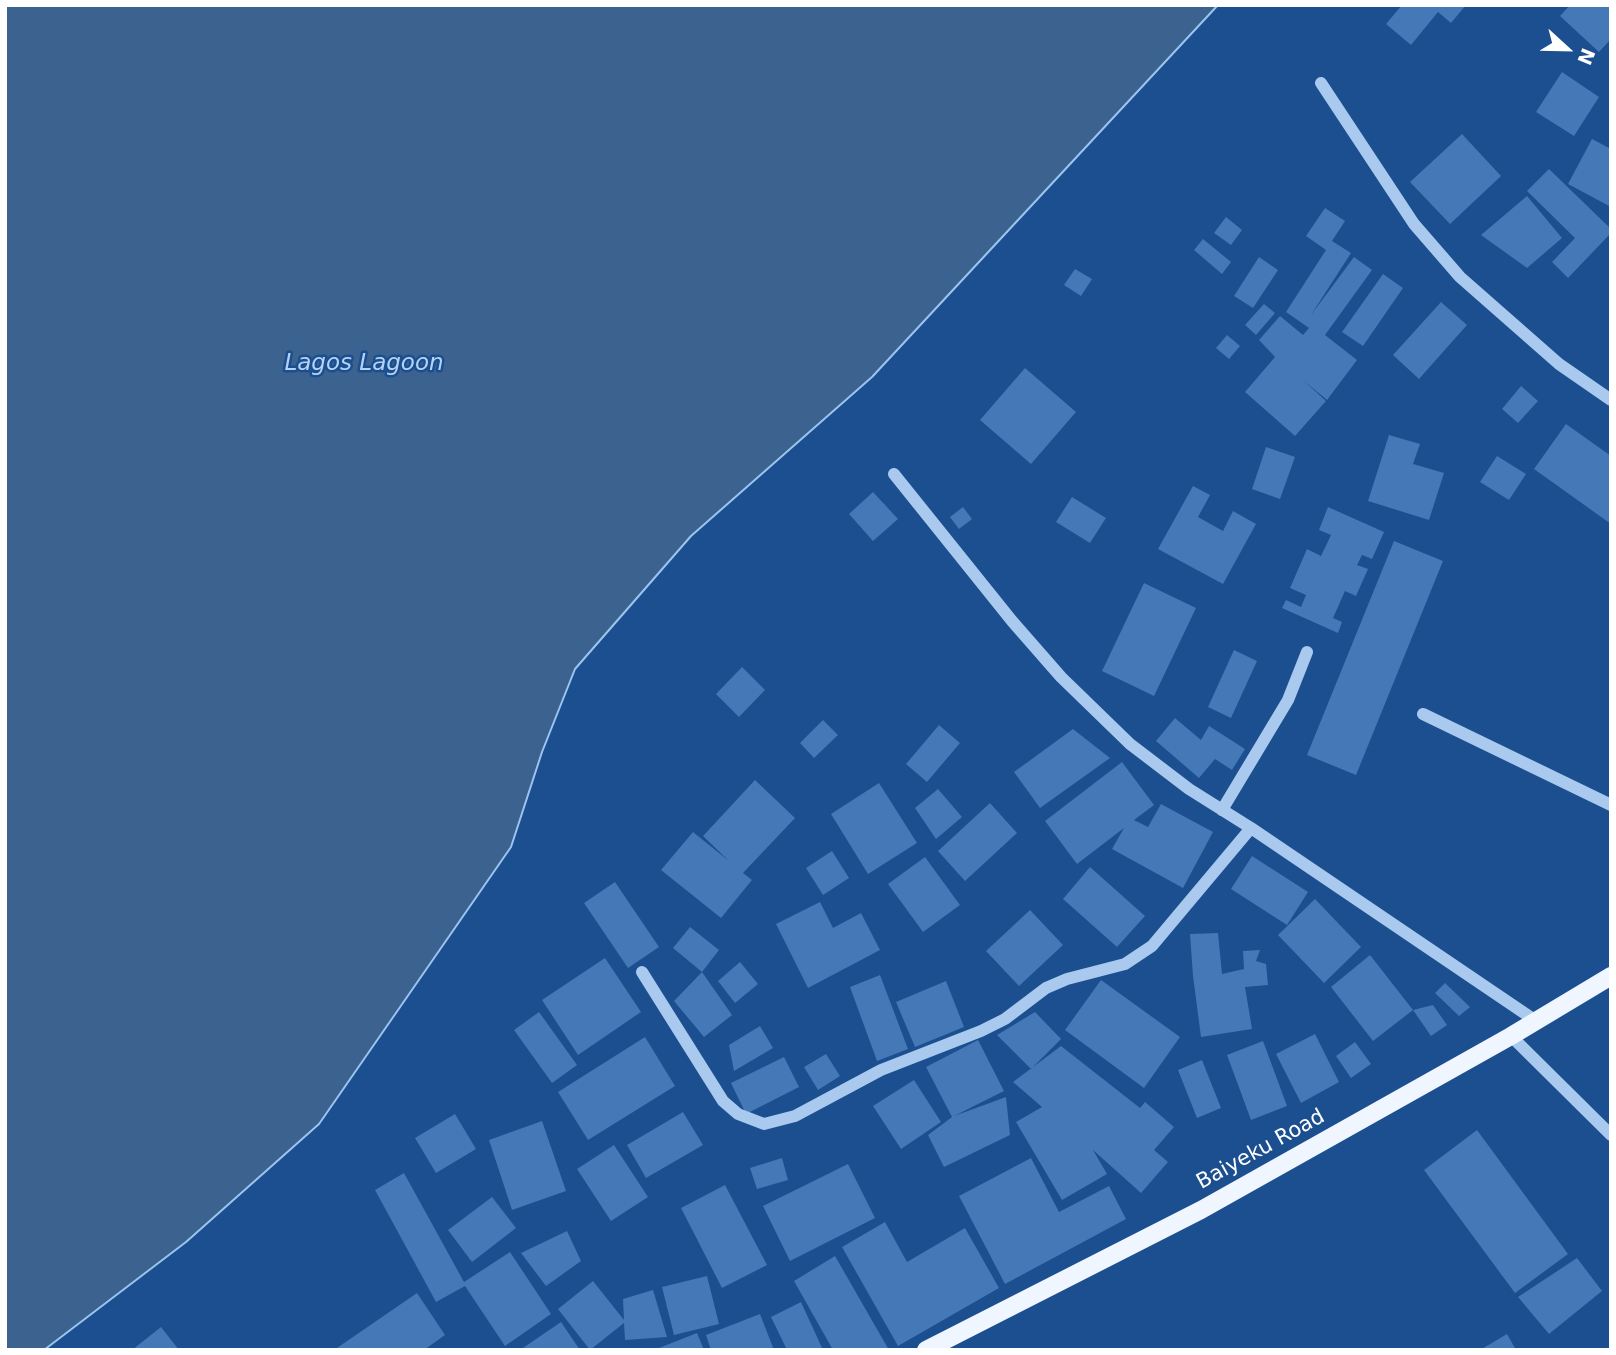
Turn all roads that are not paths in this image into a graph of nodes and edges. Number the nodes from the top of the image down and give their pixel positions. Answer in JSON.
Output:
{"nodes":[{"id":1,"x":1321,"y":83,"type":"dead end"},
{"id":2,"x":1611,"y":400,"type":"edge"},
{"id":3,"x":894,"y":474,"type":"dead end"},
{"id":4,"x":1307,"y":652,"type":"dead end"},
{"id":5,"x":1423,"y":714,"type":"dead end"},
{"id":6,"x":1611,"y":805,"type":"edge"},
{"id":7,"x":1222,"y":810,"type":"junction"},
{"id":8,"x":1251,"y":828,"type":"junction"},
{"id":9,"x":642,"y":972,"type":"dead end"},
{"id":10,"x":1611,"y":976,"type":"edge"},
{"id":11,"x":1535,"y":1021,"type":"junction"},
{"id":12,"x":1511,"y":1036,"type":"junction"},
{"id":13,"x":1611,"y":1135,"type":"edge"},
{"id":14,"x":926,"y":1350,"type":"edge"}],
"edges":[{"from":1,"to":2,"type":"street"},
{"from":3,"to":7,"type":"street"},
{"from":4,"to":7,"type":"street"},
{"from":5,"to":6,"type":"street"},
{"from":7,"to":8,"type":"street"},
{"from":8,"to":9,"type":"street"},
{"from":8,"to":11,"type":"street"},
{"from":10,"to":11,"type":"main road","name":"Baiyeku Road"},
{"from":11,"to":12,"type":"main road","name":"Baiyeku Road"},
{"from":12,"to":13,"type":"street"},
{"from":12,"to":14,"type":"main road","name":"Baiyeku Road"}]}
